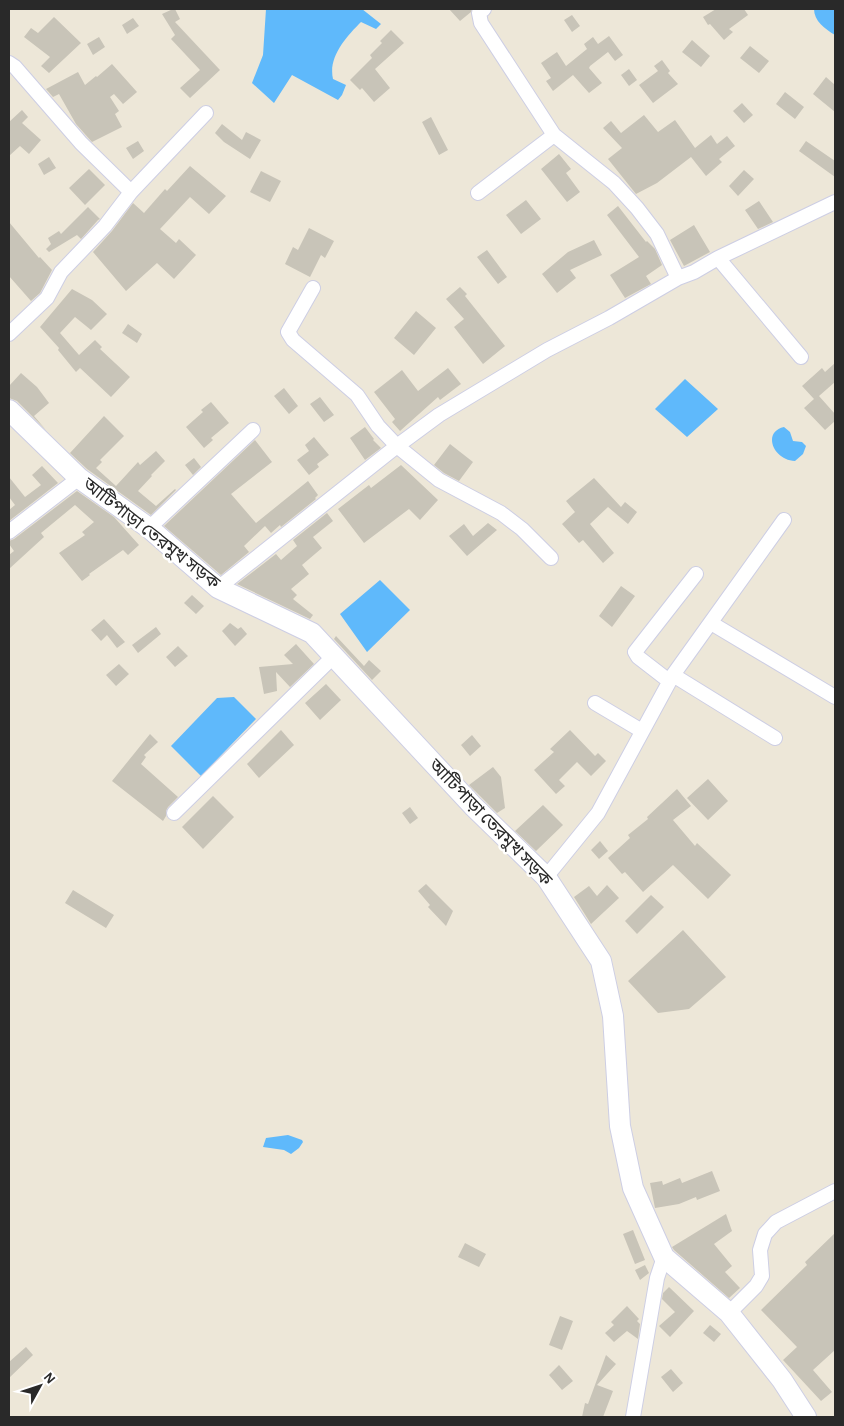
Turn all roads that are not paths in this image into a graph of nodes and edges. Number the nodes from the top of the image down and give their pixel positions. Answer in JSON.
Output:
{"nodes":[{"id":1,"x":484,"y":9,"type":"edge"},
{"id":2,"x":9,"y":63,"type":"edge"},
{"id":3,"x":206,"y":113,"type":"dead end"},
{"id":4,"x":554,"y":135,"type":"junction"},
{"id":5,"x":131,"y":192,"type":"junction"},
{"id":6,"x":478,"y":193,"type":"dead end"},
{"id":7,"x":835,"y":202,"type":"edge"},
{"id":8,"x":718,"y":258,"type":"junction"},
{"id":9,"x":678,"y":278,"type":"junction"},
{"id":10,"x":313,"y":288,"type":"dead end"},
{"id":11,"x":9,"y":334,"type":"edge"},
{"id":12,"x":801,"y":357,"type":"dead end"},
{"id":13,"x":9,"y":410,"type":"edge"},
{"id":14,"x":253,"y":430,"type":"dead end"},
{"id":15,"x":397,"y":446,"type":"junction"},
{"id":16,"x":79,"y":478,"type":"junction"},
{"id":17,"x":784,"y":520,"type":"dead end"},
{"id":18,"x":149,"y":528,"type":"junction"},
{"id":19,"x":9,"y":532,"type":"edge"},
{"id":20,"x":551,"y":558,"type":"dead end"},
{"id":21,"x":696,"y":574,"type":"dead end"},
{"id":22,"x":218,"y":588,"type":"junction"},
{"id":23,"x":710,"y":623,"type":"junction"},
{"id":24,"x":334,"y":656,"type":"junction"},
{"id":25,"x":671,"y":678,"type":"junction"},
{"id":26,"x":835,"y":698,"type":"edge"},
{"id":27,"x":595,"y":703,"type":"dead end"},
{"id":28,"x":642,"y":731,"type":"junction"},
{"id":29,"x":775,"y":738,"type":"dead end"},
{"id":30,"x":174,"y":813,"type":"dead end"},
{"id":31,"x":546,"y":877,"type":"junction"},
{"id":32,"x":835,"y":1191,"type":"edge"},
{"id":33,"x":664,"y":1257,"type":"junction"},
{"id":34,"x":729,"y":1313,"type":"junction"},
{"id":35,"x":633,"y":1417,"type":"edge"},
{"id":36,"x":806,"y":1417,"type":"edge"}],
"edges":[{"from":1,"to":4,"type":"street"},
{"from":2,"to":5,"type":"street"},
{"from":3,"to":5,"type":"street"},
{"from":4,"to":6,"type":"street"},
{"from":4,"to":9,"type":"street"},
{"from":5,"to":11,"type":"street"},
{"from":7,"to":8,"type":"street"},
{"from":8,"to":9,"type":"street"},
{"from":8,"to":12,"type":"street"},
{"from":9,"to":15,"type":"street"},
{"from":10,"to":15,"type":"street"},
{"from":13,"to":16,"type":"main road","name":"আটিপাড়া তেরমুখ সড়ক"},
{"from":14,"to":18,"type":"street"},
{"from":15,"to":20,"type":"street"},
{"from":15,"to":22,"type":"street"},
{"from":16,"to":18,"type":"main road","name":"আটিপাড়া তেরমুখ সড়ক"},
{"from":16,"to":19,"type":"street"},
{"from":17,"to":23,"type":"street"},
{"from":18,"to":22,"type":"main road","name":"আটিপাড়া তেরমুখ সড়ক"},
{"from":21,"to":25,"type":"street"},
{"from":22,"to":24,"type":"main road","name":"আটিপাড়া তেরমুখ সড়ক"},
{"from":23,"to":25,"type":"street"},
{"from":23,"to":26,"type":"street"},
{"from":24,"to":30,"type":"street"},
{"from":24,"to":31,"type":"main road","name":"আটিপাড়া তেরমুখ সড়ক"},
{"from":25,"to":28,"type":"street"},
{"from":25,"to":29,"type":"street"},
{"from":27,"to":28,"type":"street"},
{"from":28,"to":31,"type":"street"},
{"from":31,"to":33,"type":"main road","name":"আটিপাড়া তেরমুখ সড়ক"},
{"from":32,"to":34,"type":"street"},
{"from":33,"to":34,"type":"main road","name":"আটিপাড়া তেরমুখ সড়ক"},
{"from":33,"to":35,"type":"street"},
{"from":34,"to":36,"type":"main road","name":"আটিপাড়া তেরমুখ সড়ক"}]}
